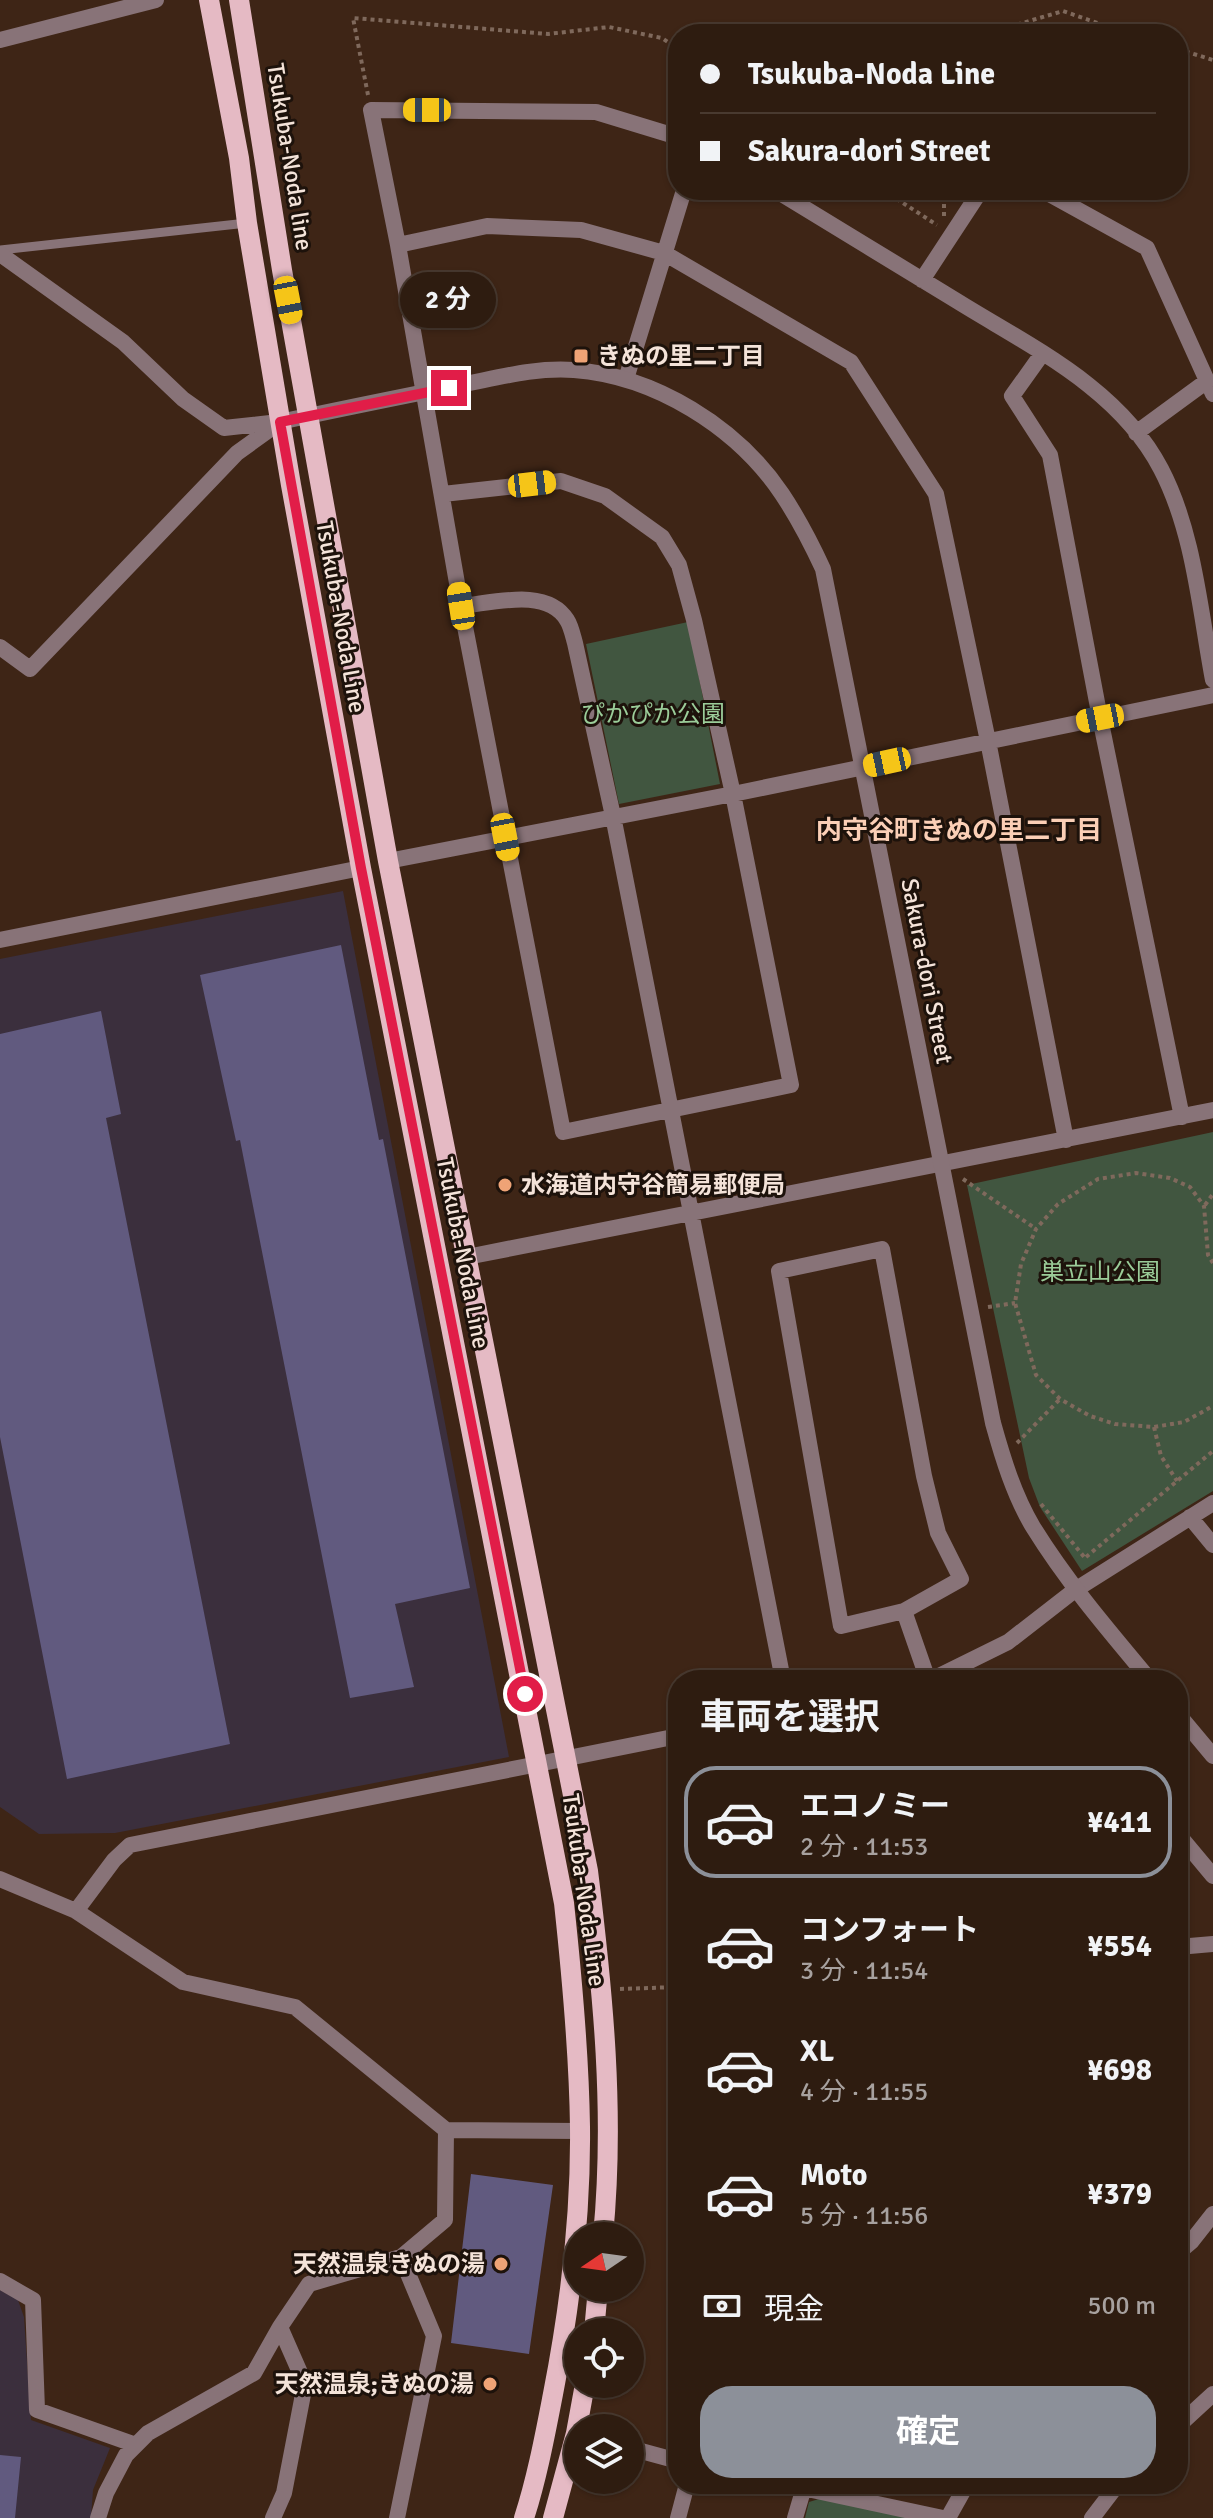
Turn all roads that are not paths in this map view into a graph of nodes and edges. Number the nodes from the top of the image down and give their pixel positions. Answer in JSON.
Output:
{"nodes":[{"id":1,"x":156,"y":0,"type":"edge"},
{"id":2,"x":209,"y":0,"type":"edge"},
{"id":3,"x":239,"y":0,"type":"edge"},
{"id":4,"x":0,"y":40,"type":"edge"},
{"id":5,"x":668,"y":134,"type":"edge"},
{"id":6,"x":681,"y":200,"type":"edge"},
{"id":7,"x":791,"y":200,"type":"edge"},
{"id":8,"x":974,"y":200,"type":"edge"},
{"id":9,"x":1060,"y":200,"type":"edge"},
{"id":10,"x":247,"y":223,"type":"junction"},
{"id":11,"x":398,"y":245,"type":"junction"},
{"id":12,"x":0,"y":252,"type":"edge"},
{"id":13,"x":664,"y":253,"type":"junction"},
{"id":14,"x":922,"y":280,"type":"junction"},
{"id":15,"x":1042,"y":354,"type":"junction"},
{"id":16,"x":626,"y":379,"type":"junction"},
{"id":17,"x":1210,"y":388,"type":"edge"},
{"id":18,"x":425,"y":392,"type":"junction"},
{"id":19,"x":309,"y":416,"type":"junction"},
{"id":20,"x":280,"y":422,"type":"junction"},
{"id":21,"x":1136,"y":433,"type":"junction"},
{"id":22,"x":443,"y":494,"type":"junction"},
{"id":23,"x":461,"y":606,"type":"junction"},
{"id":24,"x":0,"y":647,"type":"edge"},
{"id":25,"x":1213,"y":680,"type":"edge"},
{"id":26,"x":1213,"y":695,"type":"edge"},
{"id":27,"x":1100,"y":718,"type":"junction"},
{"id":28,"x":988,"y":741,"type":"junction"},
{"id":29,"x":862,"y":768,"type":"junction"},
{"id":30,"x":733,"y":794,"type":"junction"},
{"id":31,"x":613,"y":816,"type":"junction"},
{"id":32,"x":505,"y":837,"type":"junction"},
{"id":33,"x":388,"y":861,"type":"junction"},
{"id":34,"x":361,"y":868,"type":"junction"},
{"id":35,"x":0,"y":940,"type":"edge"},
{"id":36,"x":1213,"y":1110,"type":"edge"},
{"id":37,"x":672,"y":1111,"type":"junction"},
{"id":38,"x":1182,"y":1117,"type":"junction"},
{"id":39,"x":1066,"y":1140,"type":"junction"},
{"id":40,"x":941,"y":1164,"type":"junction"},
{"id":41,"x":692,"y":1214,"type":"junction"},
{"id":42,"x":467,"y":1257,"type":"junction"},
{"id":43,"x":1213,"y":1503,"type":"edge"},
{"id":44,"x":1190,"y":1517,"type":"junction"},
{"id":45,"x":1213,"y":1545,"type":"edge"},
{"id":46,"x":1075,"y":1590,"type":"junction"},
{"id":47,"x":904,"y":1611,"type":"junction"},
{"id":48,"x":781,"y":1670,"type":"edge"},
{"id":49,"x":926,"y":1670,"type":"edge"},
{"id":50,"x":951,"y":1670,"type":"edge"},
{"id":51,"x":1142,"y":1670,"type":"edge"},
{"id":52,"x":1188,"y":1726,"type":"edge"},
{"id":53,"x":668,"y":1738,"type":"edge"},
{"id":54,"x":1213,"y":1756,"type":"edge"},
{"id":55,"x":566,"y":1758,"type":"junction"},
{"id":56,"x":538,"y":1764,"type":"junction"},
{"id":57,"x":1188,"y":1846,"type":"edge"},
{"id":58,"x":1213,"y":1876,"type":"edge"},
{"id":59,"x":0,"y":1879,"type":"edge"},
{"id":60,"x":76,"y":1911,"type":"junction"},
{"id":61,"x":1213,"y":1944,"type":"edge"},
{"id":62,"x":1188,"y":1946,"type":"edge"},
{"id":63,"x":446,"y":2130,"type":"junction"},
{"id":64,"x":580,"y":2131,"type":"junction"},
{"id":65,"x":1213,"y":2214,"type":"edge"},
{"id":66,"x":604,"y":2222,"type":"edge"},
{"id":67,"x":1188,"y":2243,"type":"edge"},
{"id":68,"x":401,"y":2257,"type":"junction"},
{"id":69,"x":0,"y":2281,"type":"edge"},
{"id":70,"x":280,"y":2327,"type":"junction"},
{"id":71,"x":1213,"y":2394,"type":"edge"},
{"id":72,"x":1188,"y":2417,"type":"edge"},
{"id":73,"x":136,"y":2445,"type":"junction"},
{"id":74,"x":644,"y":2452,"type":"edge"},
{"id":75,"x":668,"y":2458,"type":"edge"},
{"id":76,"x":564,"y":2480,"type":"edge"},
{"id":77,"x":684,"y":2494,"type":"edge"},
{"id":78,"x":802,"y":2494,"type":"edge"},
{"id":79,"x":839,"y":2494,"type":"edge"},
{"id":80,"x":961,"y":2494,"type":"edge"},
{"id":81,"x":1110,"y":2494,"type":"edge"},
{"id":82,"x":98,"y":2518,"type":"edge"},
{"id":83,"x":273,"y":2518,"type":"edge"},
{"id":84,"x":397,"y":2518,"type":"edge"},
{"id":85,"x":524,"y":2518,"type":"edge"},
{"id":86,"x":553,"y":2518,"type":"edge"},
{"id":87,"x":678,"y":2518,"type":"edge"},
{"id":88,"x":795,"y":2518,"type":"edge"},
{"id":89,"x":945,"y":2518,"type":"edge"},
{"id":90,"x":1092,"y":2518,"type":"edge"}],
"edges":[{"from":1,"to":4,"type":"street"},
{"from":2,"to":10,"type":"main road","name":"Tsukuba-Noda Line"},
{"from":3,"to":19,"type":"main road","name":"Tsukuba-Noda line"},
{"from":5,"to":11,"type":"street"},
{"from":6,"to":13,"type":"street"},
{"from":7,"to":14,"type":"street"},
{"from":8,"to":14,"type":"street"},
{"from":9,"to":17,"type":"street"},
{"from":10,"to":12,"type":"lane"},
{"from":10,"to":20,"type":"main road","name":"Tsukuba-Noda Line"},
{"from":11,"to":13,"type":"street"},
{"from":11,"to":18,"type":"street"},
{"from":12,"to":20,"type":"street","name":"Sakura-dori Street"},
{"from":13,"to":16,"type":"street"},
{"from":13,"to":28,"type":"street"},
{"from":14,"to":15,"type":"street"},
{"from":15,"to":21,"type":"street"},
{"from":15,"to":27,"type":"street"},
{"from":16,"to":18,"type":"street","name":"Sakura-dori Street"},
{"from":16,"to":29,"type":"street","name":"Sakura-dori Street"},
{"from":17,"to":21,"type":"street"},
{"from":18,"to":19,"type":"street","name":"Sakura-dori Street"},
{"from":18,"to":22,"type":"street"},
{"from":19,"to":20,"type":"street","name":"Sakura-dori Street"},
{"from":19,"to":33,"type":"main road","name":"Tsukuba-Noda Line"},
{"from":20,"to":24,"type":"street"},
{"from":20,"to":34,"type":"main road","name":"Tsukuba-Noda Line"},
{"from":21,"to":25,"type":"street"},
{"from":22,"to":23,"type":"street"},
{"from":22,"to":30,"type":"street"},
{"from":23,"to":31,"type":"street"},
{"from":23,"to":32,"type":"street"},
{"from":26,"to":27,"type":"street"},
{"from":27,"to":28,"type":"street"},
{"from":27,"to":38,"type":"street"},
{"from":28,"to":29,"type":"street"},
{"from":28,"to":39,"type":"street"},
{"from":29,"to":30,"type":"street"},
{"from":29,"to":40,"type":"street","name":"Sakura-dori Street"},
{"from":30,"to":31,"type":"street"},
{"from":30,"to":37,"type":"street"},
{"from":31,"to":32,"type":"street"},
{"from":31,"to":37,"type":"street"},
{"from":32,"to":33,"type":"street"},
{"from":32,"to":37,"type":"street"},
{"from":33,"to":42,"type":"main road","name":"Tsukuba-Noda Line"},
{"from":34,"to":35,"type":"street"},
{"from":34,"to":56,"type":"main road","name":"Tsukuba-Noda Line"},
{"from":36,"to":38,"type":"street"},
{"from":37,"to":41,"type":"street"},
{"from":38,"to":39,"type":"street"},
{"from":39,"to":40,"type":"street"},
{"from":40,"to":41,"type":"street"},
{"from":40,"to":46,"type":"street","name":"Sakura-dori Street"},
{"from":41,"to":42,"type":"street"},
{"from":41,"to":48,"type":"street"},
{"from":42,"to":55,"type":"main road","name":"Tsukuba-Noda Line"},
{"from":43,"to":44,"type":"street"},
{"from":44,"to":45,"type":"street"},
{"from":44,"to":46,"type":"street"},
{"from":46,"to":50,"type":"street"},
{"from":46,"to":51,"type":"street","name":"Sakura-dori Street"},
{"from":47,"to":47,"type":"street"},
{"from":47,"to":49,"type":"street"},
{"from":52,"to":54,"type":"street"},
{"from":53,"to":55,"type":"street"},
{"from":55,"to":56,"type":"street"},
{"from":55,"to":66,"type":"main road","name":"Tsukuba-Noda Line"},
{"from":56,"to":60,"type":"street"},
{"from":56,"to":64,"type":"main road","name":"Tsukuba-Noda Line"},
{"from":57,"to":58,"type":"street"},
{"from":59,"to":60,"type":"street"},
{"from":60,"to":63,"type":"street"},
{"from":61,"to":62,"type":"street"},
{"from":63,"to":64,"type":"street"},
{"from":63,"to":68,"type":"street"},
{"from":64,"to":85,"type":"main road","name":"Tsukuba-Noda Line"},
{"from":65,"to":67,"type":"street"},
{"from":68,"to":70,"type":"street"},
{"from":68,"to":84,"type":"street"},
{"from":69,"to":73,"type":"street"},
{"from":70,"to":73,"type":"street"},
{"from":70,"to":83,"type":"street"},
{"from":71,"to":72,"type":"street"},
{"from":73,"to":82,"type":"street"},
{"from":74,"to":75,"type":"street"},
{"from":76,"to":86,"type":"main road"},
{"from":77,"to":87,"type":"street"},
{"from":78,"to":88,"type":"street"},
{"from":79,"to":89,"type":"street"},
{"from":80,"to":89,"type":"street"},
{"from":81,"to":90,"type":"street"}]}
